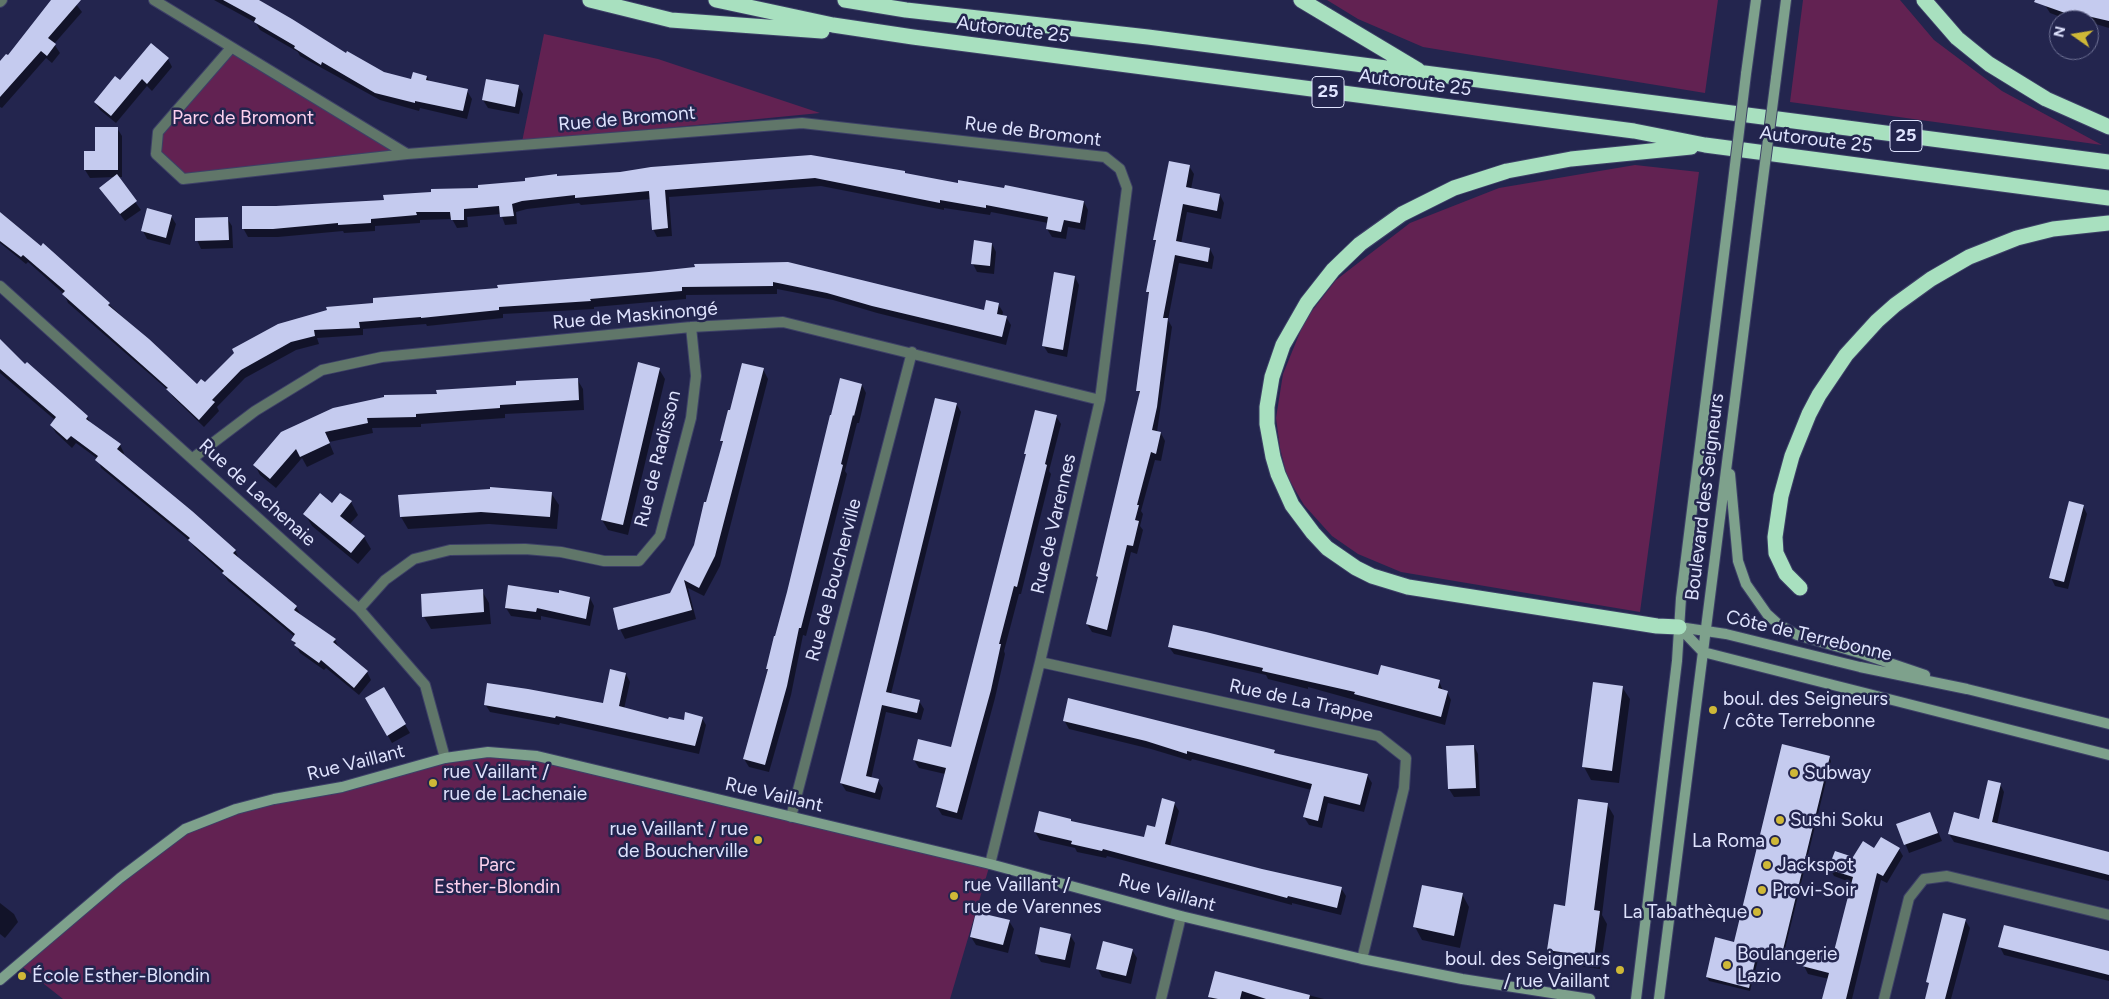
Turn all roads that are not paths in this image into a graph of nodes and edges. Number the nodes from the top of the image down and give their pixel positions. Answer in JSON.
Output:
{"nodes":[{"id":1,"x":154,"y":0,"type":"edge"},
{"id":2,"x":590,"y":0,"type":"edge"},
{"id":3,"x":716,"y":0,"type":"edge"},
{"id":4,"x":845,"y":0,"type":"edge"},
{"id":5,"x":1300,"y":0,"type":"edge"},
{"id":6,"x":1756,"y":0,"type":"edge"},
{"id":7,"x":1786,"y":0,"type":"edge"},
{"id":8,"x":1924,"y":0,"type":"edge"},
{"id":9,"x":913,"y":37,"type":"junction"},
{"id":10,"x":231,"y":48,"type":"junction"},
{"id":11,"x":1423,"y":73,"type":"junction"},
{"id":12,"x":2109,"y":128,"type":"edge"},
{"id":13,"x":1705,"y":145,"type":"junction"},
{"id":14,"x":407,"y":154,"type":"junction"},
{"id":15,"x":2109,"y":162,"type":"edge"},
{"id":16,"x":1126,"y":188,"type":"joint"},
{"id":17,"x":2109,"y":198,"type":"edge"},
{"id":18,"x":2109,"y":223,"type":"edge"},
{"id":19,"x":0,"y":286,"type":"edge"},
{"id":20,"x":691,"y":327,"type":"junction"},
{"id":21,"x":912,"y":352,"type":"junction"},
{"id":22,"x":1100,"y":400,"type":"junction"},
{"id":23,"x":1729,"y":456,"type":"junction"},
{"id":24,"x":193,"y":458,"type":"junction"},
{"id":25,"x":1800,"y":588,"type":"dead end"},
{"id":26,"x":359,"y":609,"type":"junction"},
{"id":27,"x":1679,"y":627,"type":"junction"},
{"id":28,"x":1706,"y":629,"type":"junction"},
{"id":29,"x":1703,"y":652,"type":"junction"},
{"id":30,"x":1040,"y":662,"type":"junction"},
{"id":31,"x":1967,"y":688,"type":"junction"},
{"id":32,"x":2109,"y":724,"type":"edge"},
{"id":33,"x":2109,"y":755,"type":"edge"},
{"id":34,"x":445,"y":758,"type":"junction"},
{"id":35,"x":791,"y":817,"type":"junction"},
{"id":36,"x":990,"y":864,"type":"junction"},
{"id":37,"x":2109,"y":915,"type":"edge"},
{"id":38,"x":1181,"y":916,"type":"junction"},
{"id":39,"x":1362,"y":959,"type":"junction"},
{"id":40,"x":0,"y":980,"type":"edge"},
{"id":41,"x":1161,"y":999,"type":"edge"},
{"id":42,"x":1590,"y":999,"type":"edge"},
{"id":43,"x":1636,"y":999,"type":"edge"},
{"id":44,"x":1659,"y":999,"type":"edge"},
{"id":45,"x":1884,"y":999,"type":"edge"}],
"edges":[{"from":1,"to":10,"type":"street"},
{"from":2,"to":9,"type":"highway"},
{"from":3,"to":9,"type":"highway","name":"Autoroute 25","number":"25"},
{"from":4,"to":11,"type":"highway","name":"Autoroute 25","number":"25"},
{"from":5,"to":11,"type":"highway"},
{"from":6,"to":27,"type":"main road","name":"Boulevard des Seigneurs","bridge":true},
{"from":7,"to":23,"type":"main road","name":"Boulevard des Seigneurs","bridge":true},
{"from":8,"to":12,"type":"highway"},
{"from":9,"to":13,"type":"highway","name":"Autoroute 25","number":"25"},
{"from":10,"to":14,"type":"street"},
{"from":10,"to":14,"type":"street","name":"Rue de Bromont"},
{"from":11,"to":15,"type":"highway","name":"Autoroute 25","number":"25"},
{"from":13,"to":17,"type":"highway","name":"Autoroute 25","number":"25"},
{"from":13,"to":27,"type":"highway"},
{"from":14,"to":16,"type":"street","name":"Rue de Bromont"},
{"from":16,"to":22,"type":"street","name":"Rue de Varennes"},
{"from":18,"to":25,"type":"highway"},
{"from":19,"to":24,"type":"street","name":"Rue de Lachenaie"},
{"from":20,"to":21,"type":"street","name":"Rue de Maskinongé"},
{"from":20,"to":24,"type":"street","name":"Rue de Maskinongé"},
{"from":20,"to":26,"type":"street","name":"Rue de Radisson"},
{"from":21,"to":22,"type":"street","name":"Rue de Maskinongé"},
{"from":21,"to":35,"type":"street","name":"Rue de Boucherville"},
{"from":22,"to":30,"type":"street","name":"Rue de Varennes"},
{"from":23,"to":28,"type":"main road","name":"Boulevard des Seigneurs"},
{"from":23,"to":31,"type":"main road"},
{"from":24,"to":26,"type":"street","name":"Rue de Lachenaie"},
{"from":26,"to":34,"type":"street","name":"Rue de Lachenaie"},
{"from":27,"to":28,"type":"main road","name":"Côte de Terrebonne"},
{"from":27,"to":29,"type":"main road"},
{"from":27,"to":43,"type":"main road","name":"Boulevard des Seigneurs"},
{"from":28,"to":29,"type":"main road","name":"Boulevard des Seigneurs"},
{"from":28,"to":31,"type":"main road","name":"Côte de Terrebonne"},
{"from":29,"to":33,"type":"main road"},
{"from":29,"to":44,"type":"main road","name":"Boulevard des Seigneurs"},
{"from":30,"to":36,"type":"street","name":"Rue de Varennes"},
{"from":30,"to":39,"type":"street","name":"Rue de La Trappe"},
{"from":31,"to":32,"type":"main road","name":"Côte de Terrebonne"},
{"from":34,"to":35,"type":"main road","name":"Rue Vaillant"},
{"from":34,"to":40,"type":"main road","name":"Rue Vaillant"},
{"from":35,"to":36,"type":"main road","name":"Rue Vaillant"},
{"from":36,"to":38,"type":"main road","name":"Rue Vaillant"},
{"from":37,"to":45,"type":"street"},
{"from":38,"to":39,"type":"main road","name":"Rue Vaillant"},
{"from":38,"to":41,"type":"street"},
{"from":39,"to":42,"type":"main road","name":"Rue Vaillant"}]}
